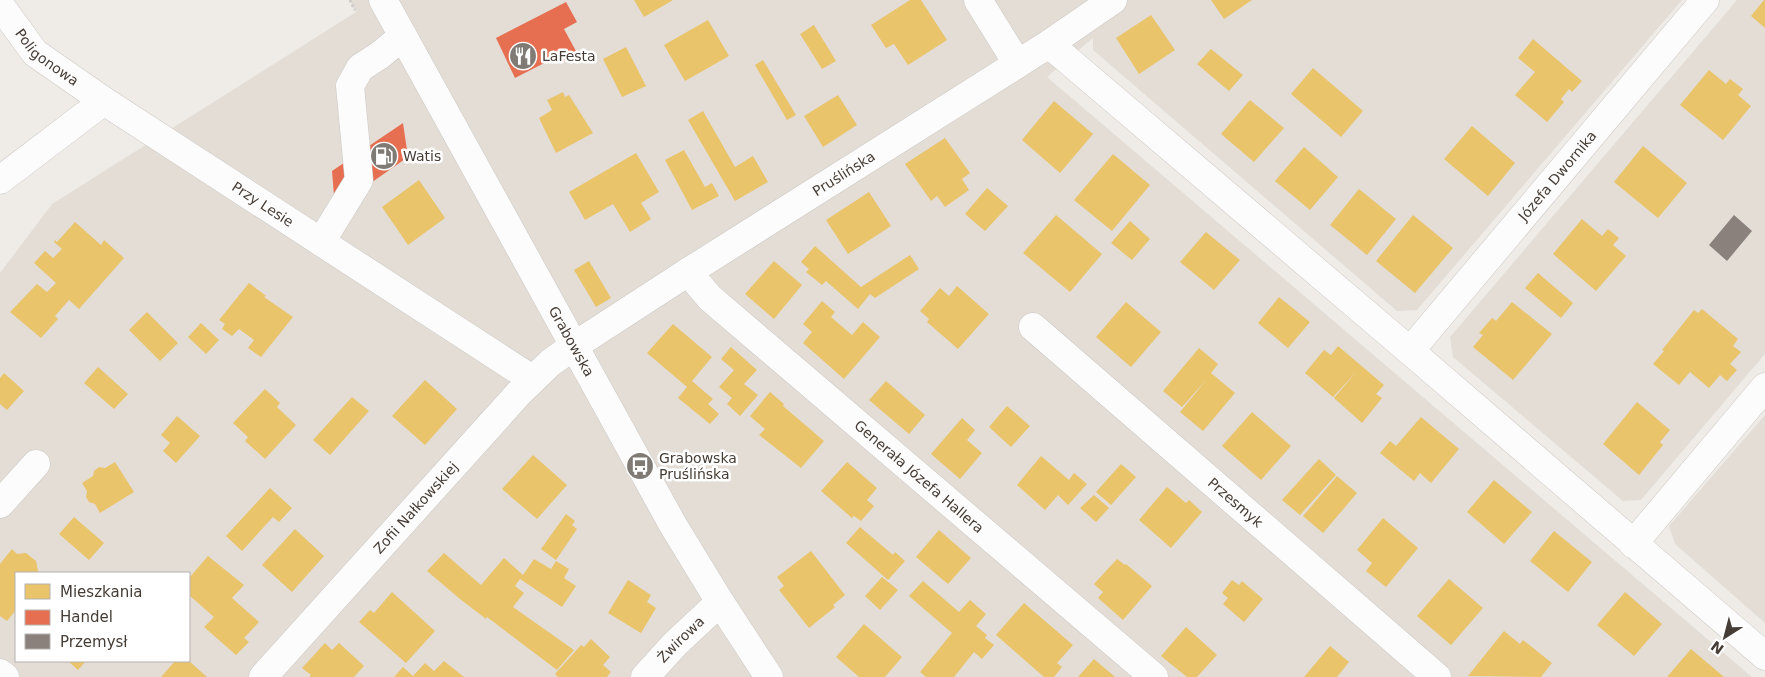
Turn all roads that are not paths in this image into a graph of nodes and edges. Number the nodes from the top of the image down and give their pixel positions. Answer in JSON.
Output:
{"nodes":[{"id":1,"x":383,"y":0,"type":"edge"},
{"id":2,"x":978,"y":0,"type":"edge"},
{"id":3,"x":1113,"y":0,"type":"edge"},
{"id":4,"x":1705,"y":0,"type":"edge"},
{"id":5,"x":0,"y":5,"type":"edge"},
{"id":6,"x":403,"y":36,"type":"junction"},
{"id":7,"x":1049,"y":44,"type":"junction"},
{"id":8,"x":1016,"y":65,"type":"junction"},
{"id":9,"x":104,"y":101,"type":"junction"},
{"id":10,"x":0,"y":180,"type":"edge"},
{"id":11,"x":321,"y":242,"type":"junction"},
{"id":12,"x":688,"y":272,"type":"junction"},
{"id":13,"x":1033,"y":328,"type":"dead end"},
{"id":14,"x":574,"y":346,"type":"junction"},
{"id":15,"x":1410,"y":351,"type":"junction"},
{"id":16,"x":532,"y":379,"type":"junction"},
{"id":17,"x":1765,"y":387,"type":"edge"},
{"id":18,"x":36,"y":464,"type":"dead end"},
{"id":19,"x":0,"y":504,"type":"edge"},
{"id":20,"x":1633,"y":544,"type":"junction"},
{"id":21,"x":720,"y":602,"type":"junction"},
{"id":22,"x":1765,"y":656,"type":"edge"},
{"id":23,"x":0,"y":673,"type":"edge"},
{"id":24,"x":5,"y":677,"type":"edge"},
{"id":25,"x":264,"y":677,"type":"edge"},
{"id":26,"x":645,"y":677,"type":"edge"},
{"id":27,"x":768,"y":677,"type":"edge"},
{"id":28,"x":1154,"y":677,"type":"edge"},
{"id":29,"x":1437,"y":677,"type":"edge"}],
"edges":[{"from":1,"to":6,"type":"street","name":"Grabowska"},
{"from":2,"to":8,"type":"street"},
{"from":3,"to":7,"type":"street","name":"Pruślińska"},
{"from":4,"to":15,"type":"street","name":"Józefa Dwornika"},
{"from":5,"to":9,"type":"street","name":"Poligonowa"},
{"from":6,"to":11,"type":"street"},
{"from":6,"to":14,"type":"street","name":"Grabowska"},
{"from":7,"to":8,"type":"street","name":"Pruślińska"},
{"from":7,"to":15,"type":"street"},
{"from":8,"to":12,"type":"street","name":"Pruślińska"},
{"from":9,"to":10,"type":"street"},
{"from":9,"to":11,"type":"street","name":"Przy Lesie"},
{"from":11,"to":16,"type":"street","name":"Przy Lesie"},
{"from":12,"to":14,"type":"street","name":"Pruślińska"},
{"from":12,"to":28,"type":"street","name":"Generała Józefa Hallera"},
{"from":13,"to":29,"type":"street","name":"Przesmyk"},
{"from":14,"to":16,"type":"street","name":"Zofii Nałkowskiej"},
{"from":14,"to":21,"type":"street","name":"Grabowska"},
{"from":15,"to":20,"type":"street"},
{"from":16,"to":25,"type":"street","name":"Zofii Nałkowskiej"},
{"from":17,"to":20,"type":"street"},
{"from":18,"to":19,"type":"street"},
{"from":20,"to":22,"type":"street"},
{"from":21,"to":26,"type":"street","name":"Żwirowa"},
{"from":21,"to":27,"type":"street","name":"Grabowska"},
{"from":23,"to":24,"type":"street"}]}
